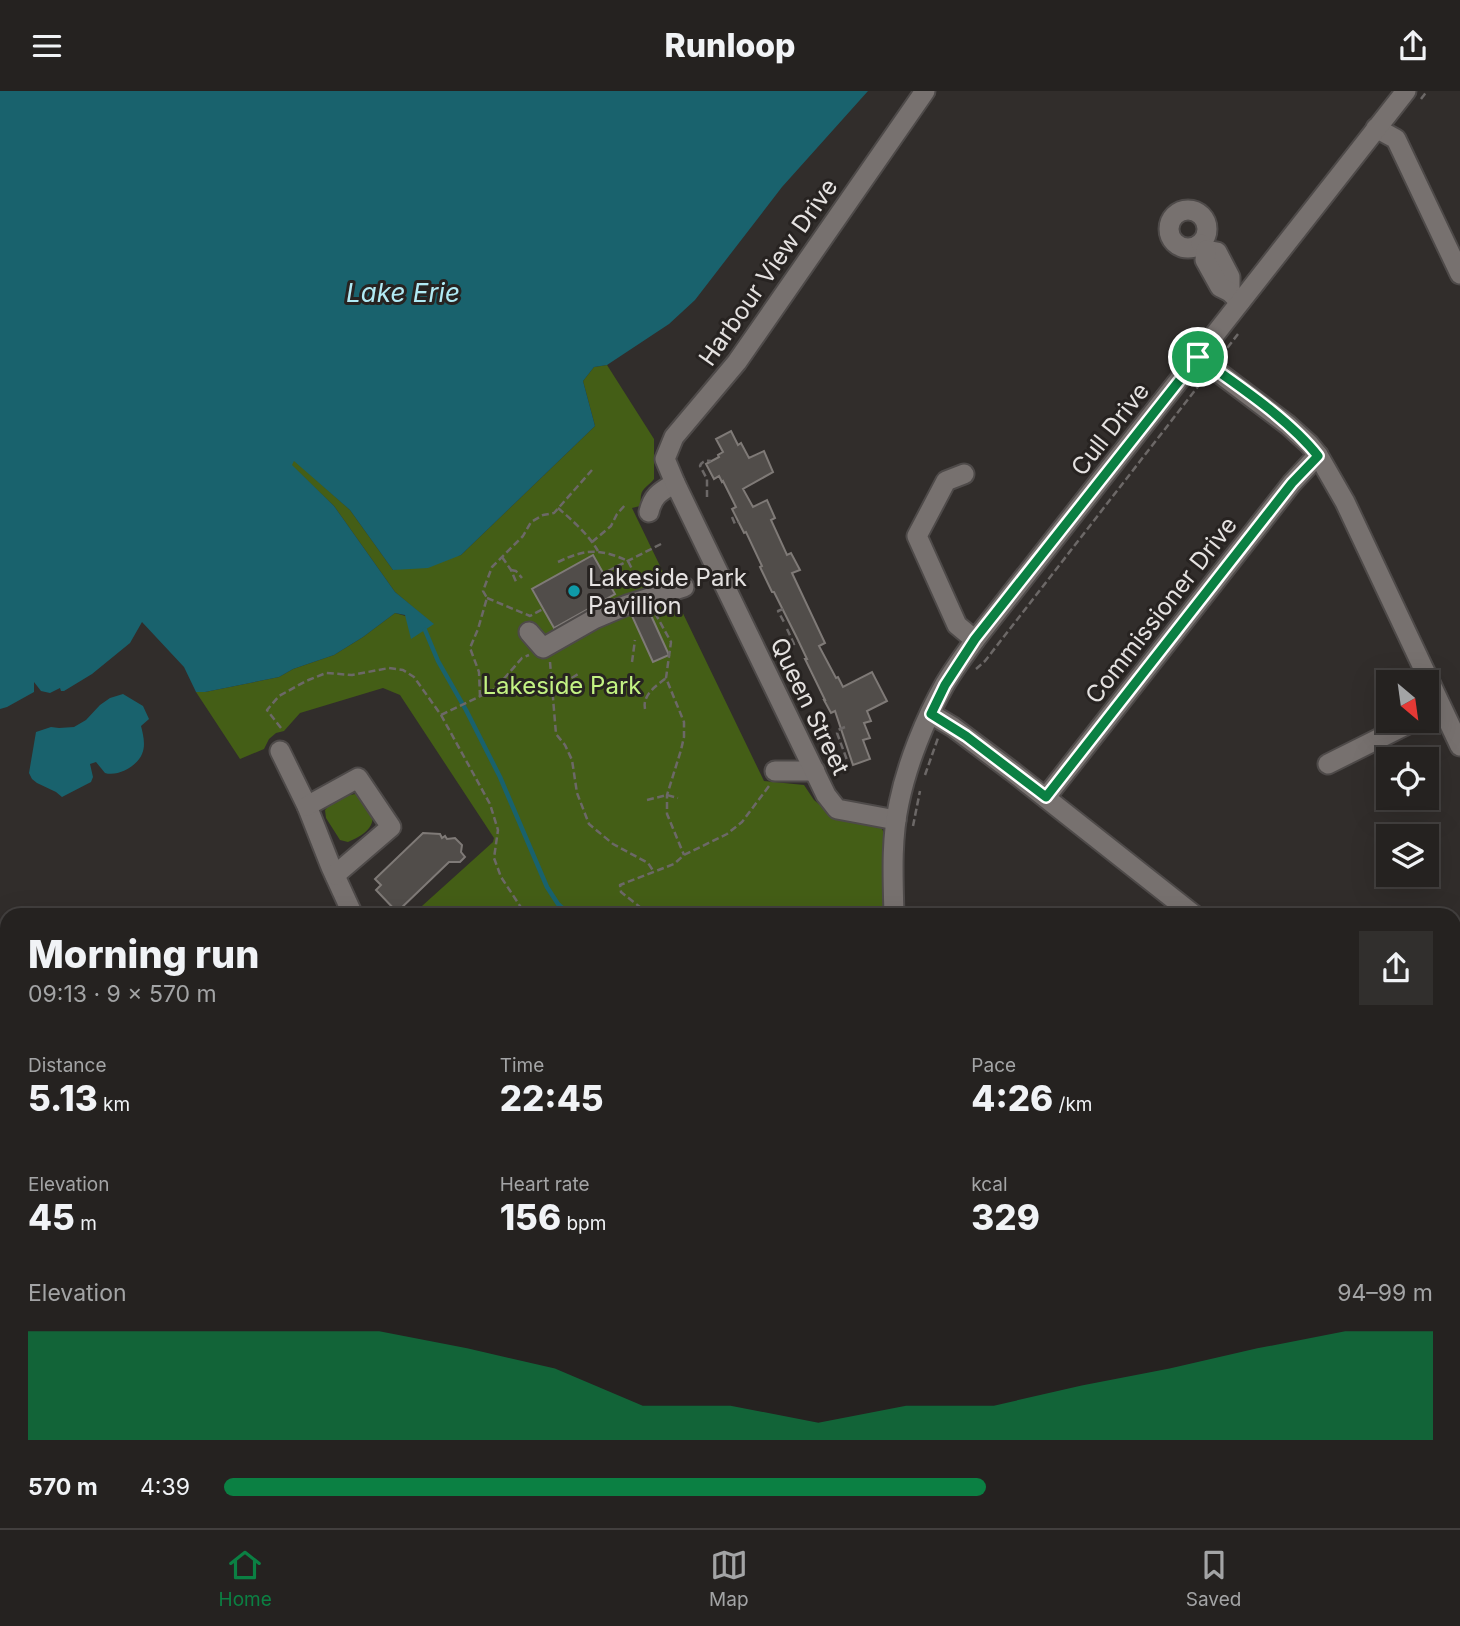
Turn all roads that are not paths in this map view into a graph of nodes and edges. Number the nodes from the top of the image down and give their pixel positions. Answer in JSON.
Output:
{"nodes":[{"id":1,"x":925,"y":91,"type":"edge"},
{"id":2,"x":1406,"y":91,"type":"edge"},
{"id":3,"x":1376,"y":128,"type":"junction"},
{"id":4,"x":1203,"y":247,"type":"dead end"},
{"id":5,"x":1460,"y":274,"type":"edge"},
{"id":6,"x":1235,"y":297,"type":"junction"},
{"id":7,"x":1203,"y":366,"type":"junction"},
{"id":8,"x":1318,"y":456,"type":"junction"},
{"id":9,"x":964,"y":474,"type":"dead end"},
{"id":10,"x":674,"y":483,"type":"junction"},
{"id":11,"x":649,"y":512,"type":"dead end"},
{"id":12,"x":684,"y":587,"type":"dead end"},
{"id":13,"x":529,"y":632,"type":"dead end"},
{"id":14,"x":975,"y":639,"type":"junction"},
{"id":15,"x":1417,"y":670,"type":"edge"},
{"id":16,"x":931,"y":714,"type":"junction"},
{"id":17,"x":1439,"y":718,"type":"edge"},
{"id":18,"x":1390,"y":733,"type":"edge"},
{"id":19,"x":1460,"y":746,"type":"edge"},
{"id":20,"x":280,"y":751,"type":"dead end"},
{"id":21,"x":1328,"y":764,"type":"dead end"},
{"id":22,"x":815,"y":771,"type":"junction"},
{"id":23,"x":773,"y":778,"type":"road end"},
{"id":24,"x":1046,"y":797,"type":"junction"},
{"id":25,"x":307,"y":806,"type":"junction"},
{"id":26,"x":896,"y":820,"type":"junction"},
{"id":27,"x":335,"y":875,"type":"junction"},
{"id":28,"x":350,"y":908,"type":"edge"},
{"id":29,"x":894,"y":908,"type":"edge"},
{"id":30,"x":1186,"y":908,"type":"edge"}],
"edges":[{"from":1,"to":10,"type":"street","name":"Harbour View Drive"},
{"from":2,"to":3,"type":"street","name":"Cull Drive"},
{"from":3,"to":5,"type":"street"},
{"from":3,"to":6,"type":"street","name":"Cull Drive"},
{"from":4,"to":6,"type":"street"},
{"from":6,"to":7,"type":"street","name":"Cull Drive"},
{"from":7,"to":8,"type":"street"},
{"from":7,"to":14,"type":"street","name":"Cull Drive"},
{"from":8,"to":15,"type":"street"},
{"from":8,"to":24,"type":"street","name":"Commissioner Drive"},
{"from":9,"to":14,"type":"street"},
{"from":10,"to":11,"type":"street"},
{"from":10,"to":22,"type":"street","name":"Queen Street"},
{"from":12,"to":13,"type":"street"},
{"from":14,"to":16,"type":"street","name":"Cull Drive"},
{"from":16,"to":24,"type":"street"},
{"from":16,"to":26,"type":"street","name":"Cull Drive"},
{"from":17,"to":19,"type":"street"},
{"from":18,"to":21,"type":"street"},
{"from":20,"to":25,"type":"street"},
{"from":22,"to":23,"type":"street"},
{"from":22,"to":26,"type":"street","name":"Queen Street"},
{"from":24,"to":30,"type":"street"},
{"from":25,"to":27,"type":"street"},
{"from":25,"to":27,"type":"street"},
{"from":26,"to":29,"type":"street"},
{"from":27,"to":28,"type":"street"}]}
